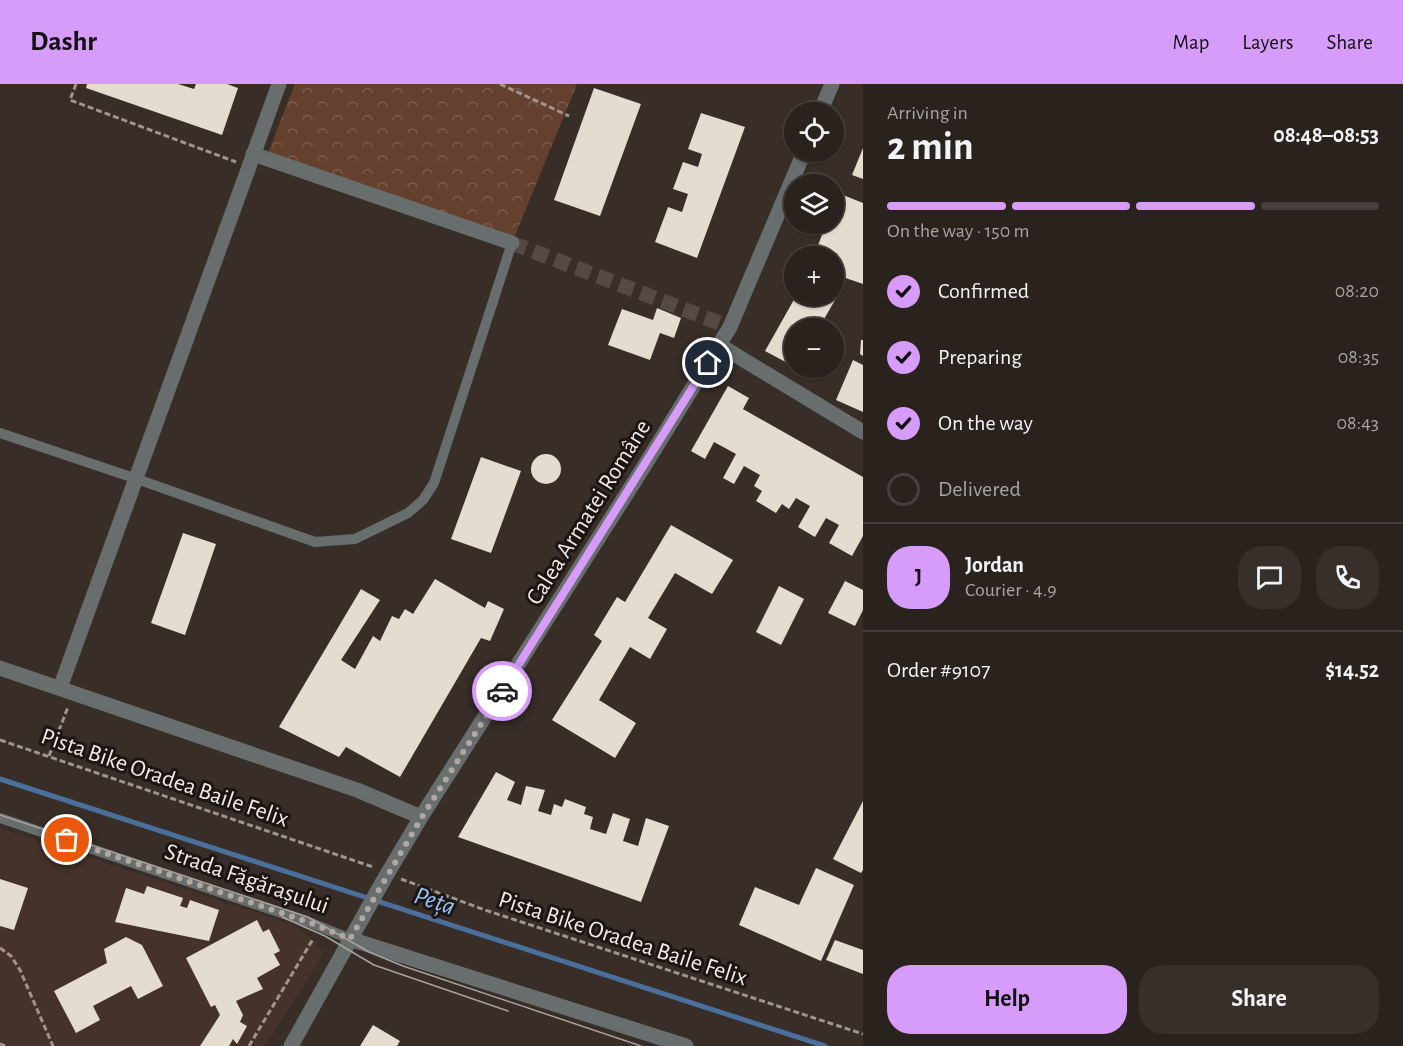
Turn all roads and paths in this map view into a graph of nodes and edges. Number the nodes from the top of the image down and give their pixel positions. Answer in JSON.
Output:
{"nodes":[{"id":1,"x":76,"y":84,"type":"edge"},
{"id":2,"x":279,"y":84,"type":"edge"},
{"id":3,"x":500,"y":84,"type":"edge"},
{"id":4,"x":832,"y":84,"type":"edge"},
{"id":5,"x":824,"y":102,"type":"edge"},
{"id":6,"x":569,"y":116,"type":"dead end"},
{"id":7,"x":251,"y":160,"type":"junction"},
{"id":8,"x":800,"y":162,"type":"edge"},
{"id":9,"x":512,"y":243,"type":"joint"},
{"id":10,"x":719,"y":345,"type":"junction"},
{"id":11,"x":863,"y":432,"type":"edge"},
{"id":12,"x":0,"y":434,"type":"edge"},
{"id":13,"x":137,"y":479,"type":"junction"},
{"id":14,"x":0,"y":668,"type":"edge"},
{"id":15,"x":60,"y":688,"type":"junction"},
{"id":16,"x":0,"y":740,"type":"edge"},
{"id":17,"x":422,"y":817,"type":"junction"},
{"id":18,"x":0,"y":818,"type":"edge"},
{"id":19,"x":386,"y":877,"type":"junction"},
{"id":20,"x":353,"y":933,"type":"junction"},
{"id":21,"x":314,"y":939,"type":"dead end"},
{"id":22,"x":0,"y":948,"type":"edge"},
{"id":23,"x":863,"y":1034,"type":"edge"},
{"id":24,"x":0,"y":1044,"type":"edge"},
{"id":25,"x":5,"y":1046,"type":"edge"},
{"id":26,"x":53,"y":1046,"type":"edge"},
{"id":27,"x":249,"y":1046,"type":"edge"},
{"id":28,"x":291,"y":1046,"type":"edge"},
{"id":29,"x":686,"y":1046,"type":"edge"}],
"edges":[{"from":1,"to":7,"type":"path"},
{"from":2,"to":7,"type":"street"},
{"from":3,"to":6,"type":"path"},
{"from":4,"to":5,"type":"street"},
{"from":7,"to":9,"type":"street"},
{"from":7,"to":13,"type":"street"},
{"from":8,"to":10,"type":"street","name":"Calea Armatei Române"},
{"from":9,"to":13,"type":"lane"},
{"from":10,"to":11,"type":"street"},
{"from":10,"to":17,"type":"street","name":"Calea Armatei Române"},
{"from":12,"to":13,"type":"lane"},
{"from":13,"to":15,"type":"street"},
{"from":14,"to":15,"type":"street"},
{"from":15,"to":17,"type":"street"},
{"from":16,"to":19,"type":"path","name":"Pista Bike Oradea Baile Felix"},
{"from":17,"to":19,"type":"street","name":"Calea Armatei Române"},
{"from":18,"to":20,"type":"lane","name":"Strada Făgărașului"},
{"from":19,"to":20,"type":"street","name":"Calea Armatei Române"},
{"from":19,"to":23,"type":"path","name":"Pista Bike Oradea Baile Felix"},
{"from":20,"to":28,"type":"street","name":"Calea Armatei Române"},
{"from":20,"to":29,"type":"street","name":"Strada Făgărașului"},
{"from":21,"to":27,"type":"path"},
{"from":22,"to":26,"type":"path"},
{"from":24,"to":25,"type":"path"}]}
